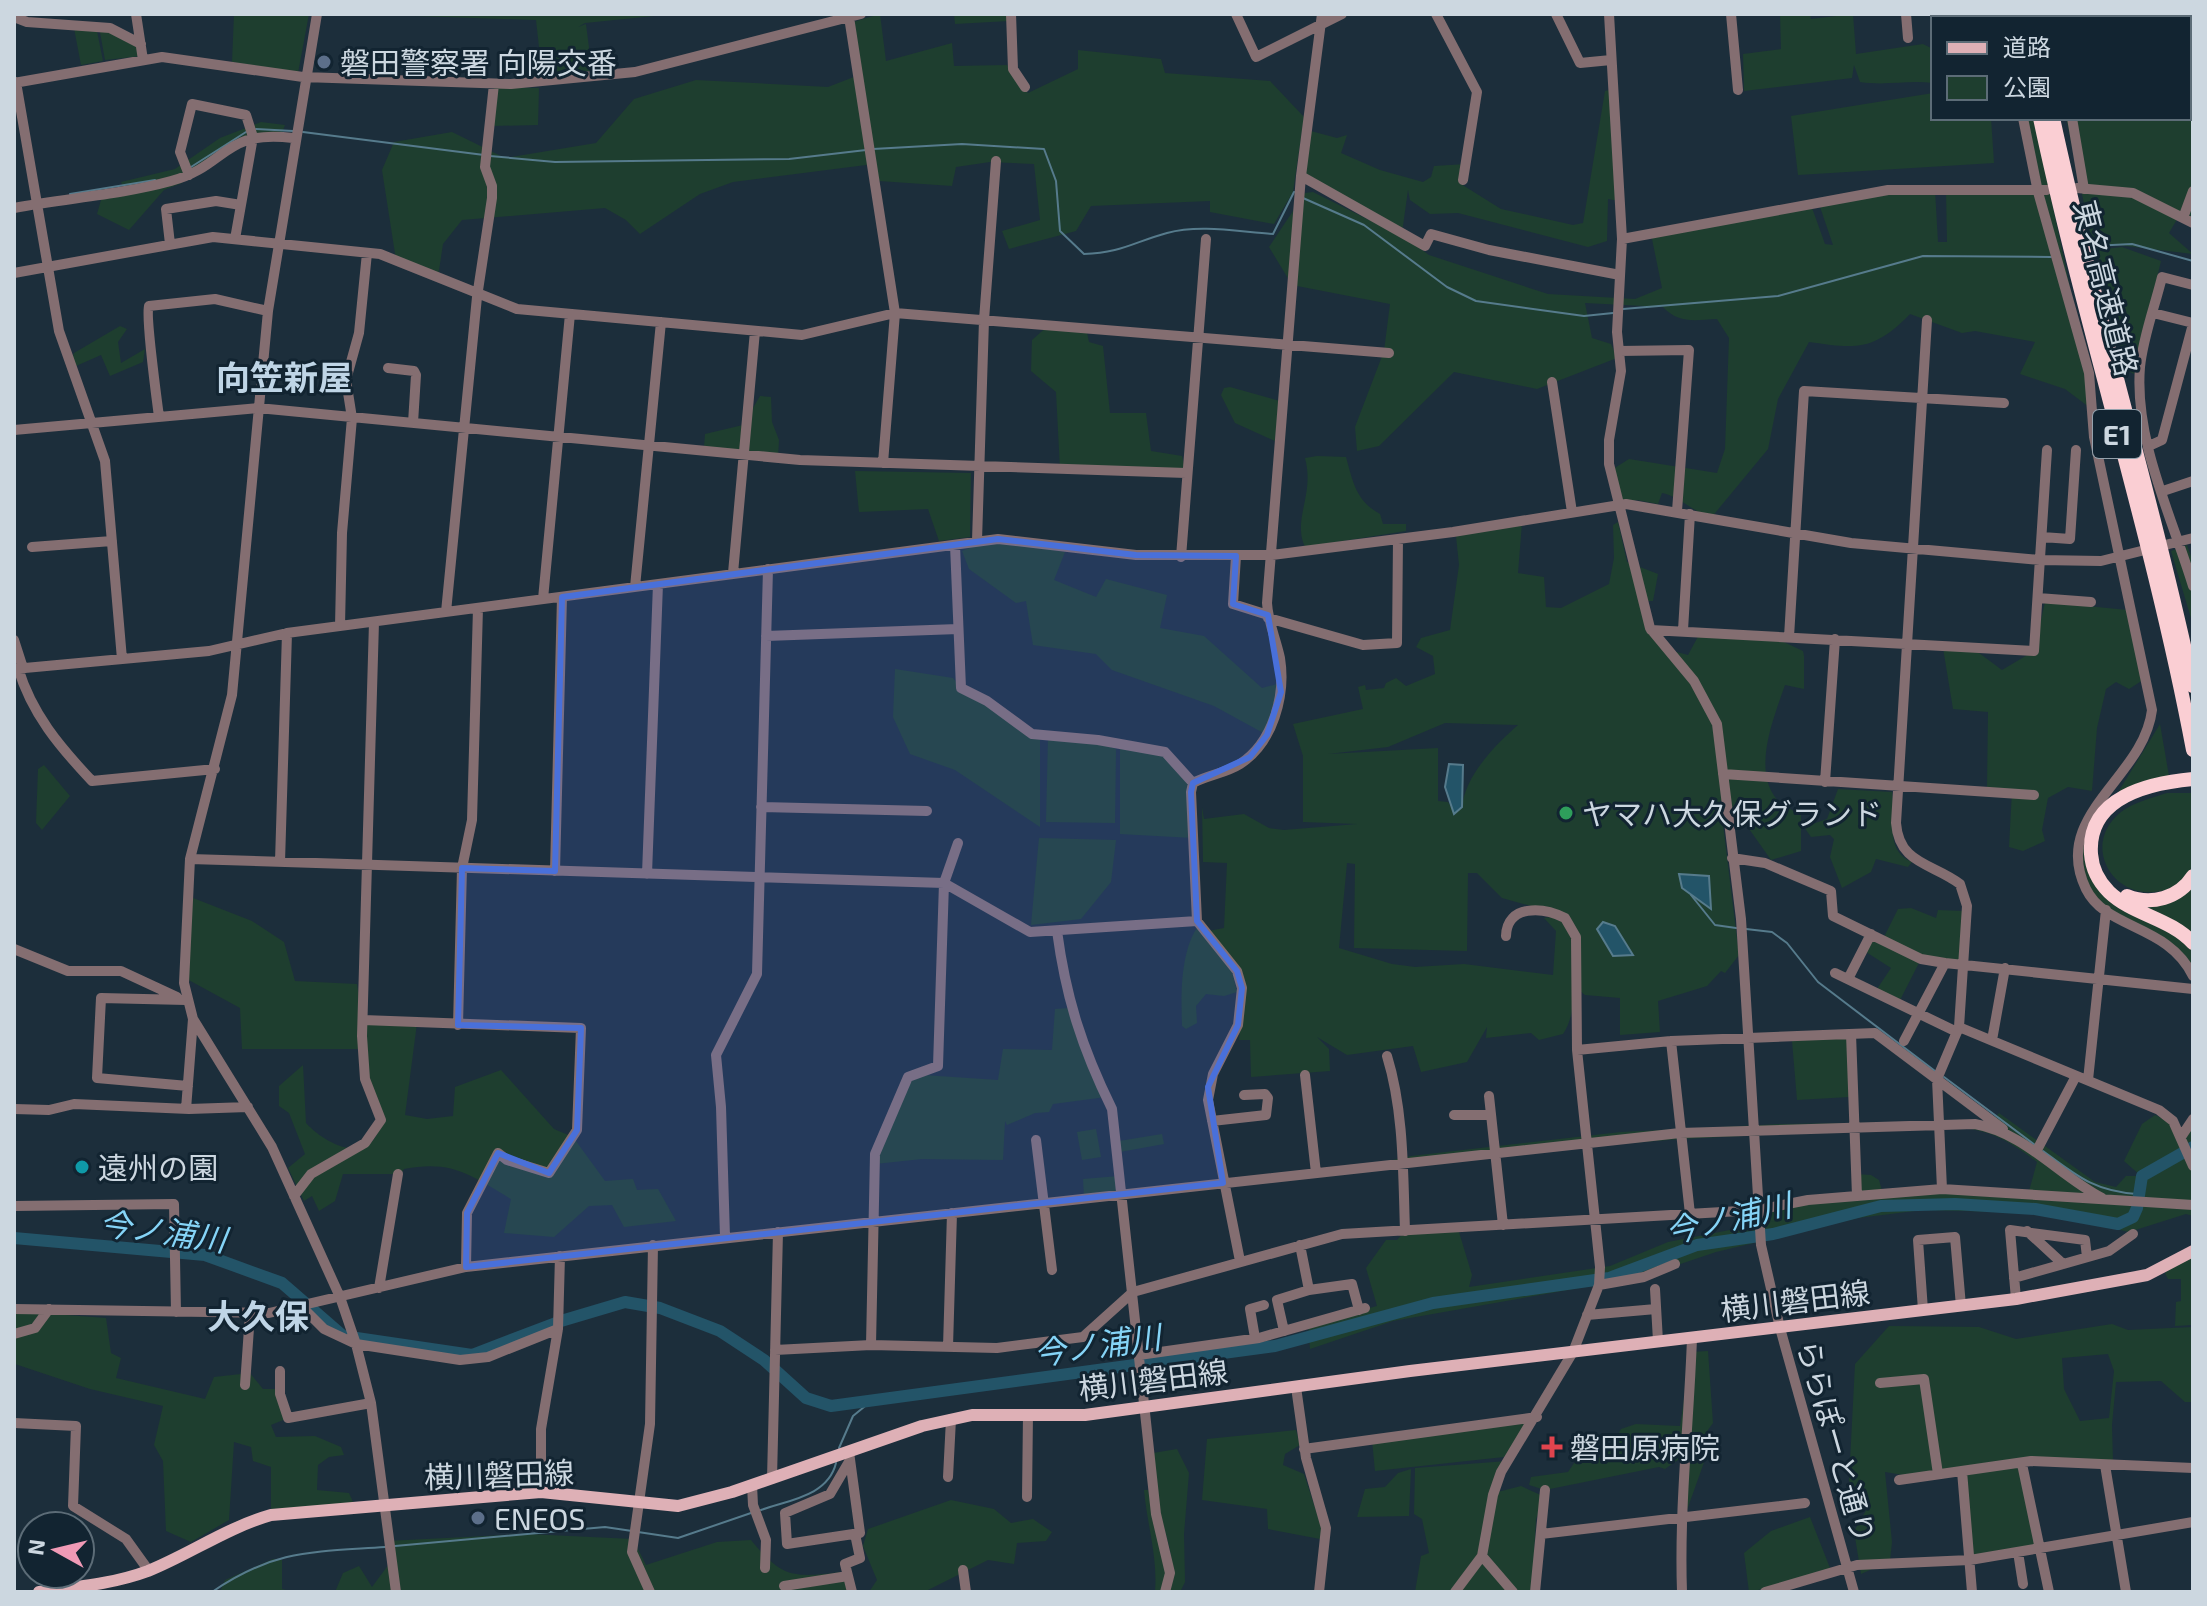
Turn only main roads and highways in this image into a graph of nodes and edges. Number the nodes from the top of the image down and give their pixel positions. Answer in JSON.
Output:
{"nodes":[{"id":1,"x":2040,"y":120,"type":"edge"},
{"id":2,"x":2053,"y":120,"type":"edge"},
{"id":3,"x":2131,"y":427,"type":"junction"},
{"id":4,"x":2193,"y":647,"type":"edge"},
{"id":5,"x":2193,"y":686,"type":"edge"},
{"id":6,"x":2193,"y":750,"type":"edge"},
{"id":7,"x":2189,"y":783,"type":"edge"},
{"id":8,"x":2193,"y":876,"type":"edge"},
{"id":9,"x":2193,"y":943,"type":"edge"},
{"id":10,"x":2193,"y":1251,"type":"edge"},
{"id":11,"x":122,"y":1586,"type":"edge"},
{"id":12,"x":39,"y":1592,"type":"edge"}],
"edges":[{"from":1,"to":6,"type":"highway","name":"東名高速道路","number":"E1"},
{"from":2,"to":3,"type":"highway","name":"東名高速道路","number":"E1"},
{"from":3,"to":4,"type":"highway"},
{"from":3,"to":5,"type":"highway","name":"東名高速道路","number":"E1"},
{"from":7,"to":8,"type":"highway"},
{"from":7,"to":9,"type":"highway"},
{"from":10,"to":11,"type":"main road","name":"横川磐田線"},
{"from":11,"to":12,"type":"main road","name":"横川磐田線"}]}
